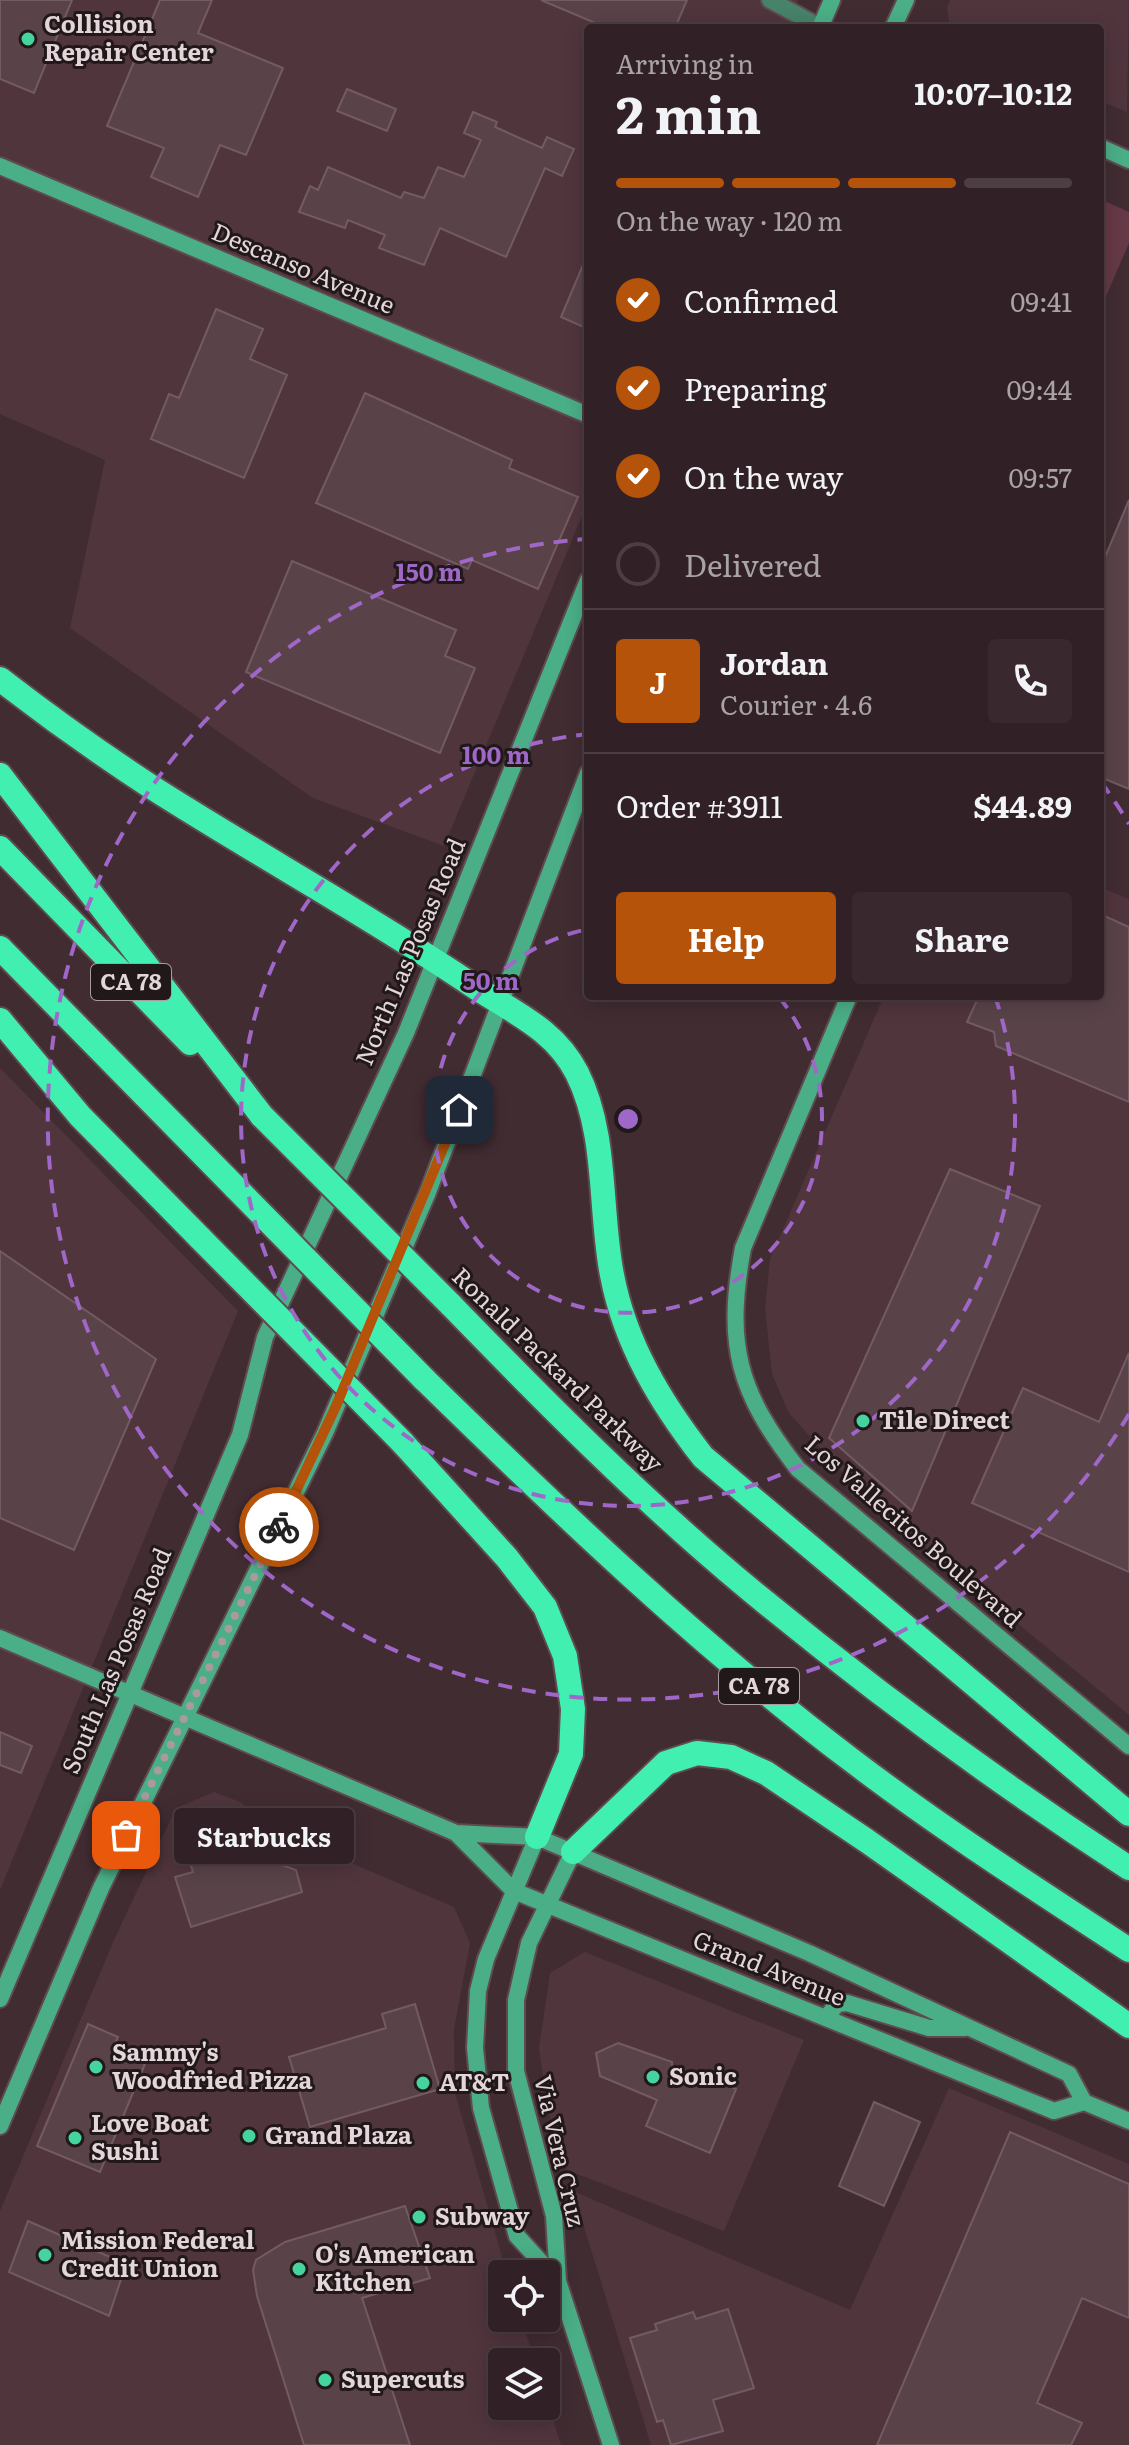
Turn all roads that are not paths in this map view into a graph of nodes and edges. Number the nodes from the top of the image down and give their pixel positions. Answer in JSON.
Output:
{"nodes":[{"id":1,"x":770,"y":0,"type":"edge"},
{"id":2,"x":832,"y":0,"type":"edge"},
{"id":3,"x":906,"y":0,"type":"edge"},
{"id":4,"x":814,"y":24,"type":"edge"},
{"id":5,"x":823,"y":24,"type":"edge"},
{"id":6,"x":895,"y":24,"type":"edge"},
{"id":7,"x":1104,"y":149,"type":"edge"},
{"id":8,"x":1129,"y":160,"type":"edge"},
{"id":9,"x":0,"y":166,"type":"edge"},
{"id":10,"x":584,"y":413,"type":"edge"},
{"id":11,"x":584,"y":590,"type":"edge"},
{"id":12,"x":0,"y":679,"type":"edge"},
{"id":13,"x":0,"y":775,"type":"edge"},
{"id":14,"x":584,"y":784,"type":"edge"},
{"id":15,"x":0,"y":848,"type":"edge"},
{"id":16,"x":0,"y":948,"type":"edge"},
{"id":17,"x":436,"y":961,"type":"junction"},
{"id":18,"x":847,"y":1000,"type":"edge"},
{"id":19,"x":500,"y":1004,"type":"junction"},
{"id":20,"x":0,"y":1020,"type":"edge"},
{"id":21,"x":262,"y":1116,"type":"junction"},
{"id":22,"x":265,"y":1337,"type":"joint"},
{"id":23,"x":0,"y":1638,"type":"edge"},
{"id":24,"x":130,"y":1692,"type":"junction"},
{"id":25,"x":186,"y":1716,"type":"junction"},
{"id":26,"x":1129,"y":1746,"type":"edge"},
{"id":27,"x":1129,"y":1814,"type":"edge"},
{"id":28,"x":456,"y":1833,"type":"junction"},
{"id":29,"x":537,"y":1837,"type":"junction"},
{"id":30,"x":573,"y":1852,"type":"junction"},
{"id":31,"x":1129,"y":1868,"type":"edge"},
{"id":32,"x":514,"y":1891,"type":"junction"},
{"id":33,"x":546,"y":1904,"type":"junction"},
{"id":34,"x":1129,"y":1950,"type":"edge"},
{"id":35,"x":0,"y":1999,"type":"edge"},
{"id":36,"x":826,"y":2018,"type":"junction"},
{"id":37,"x":1129,"y":2026,"type":"edge"},
{"id":38,"x":972,"y":2028,"type":"junction"},
{"id":39,"x":1084,"y":2102,"type":"junction"},
{"id":40,"x":1129,"y":2121,"type":"edge"},
{"id":41,"x":0,"y":2126,"type":"edge"},
{"id":42,"x":539,"y":2260,"type":"edge"},
{"id":43,"x":557,"y":2260,"type":"edge"},
{"id":44,"x":560,"y":2287,"type":"edge"},
{"id":45,"x":611,"y":2445,"type":"edge"}],
"edges":[{"from":1,"to":4,"type":"street"},
{"from":2,"to":5,"type":"main road"},
{"from":3,"to":6,"type":"main road"},
{"from":7,"to":8,"type":"main road"},
{"from":9,"to":10,"type":"main road","name":"Descanso Avenue"},
{"from":11,"to":17,"type":"main road","name":"North Las Posas Road"},
{"from":12,"to":17,"type":"highway"},
{"from":13,"to":21,"type":"highway"},
{"from":14,"to":19,"type":"main road"},
{"from":15,"to":21,"type":"highway","name":"Ronald Packard Parkway","number":"CA 78"},
{"from":16,"to":34,"type":"highway","number":"CA 78","bridge":true},
{"from":17,"to":19,"type":"highway"},
{"from":17,"to":22,"type":"main road","name":"North Las Posas Road"},
{"from":18,"to":26,"type":"main road","name":"Los Vallecitos Boulevard"},
{"from":19,"to":25,"type":"main road"},
{"from":19,"to":27,"type":"highway"},
{"from":20,"to":29,"type":"highway","bridge":true},
{"from":21,"to":31,"type":"highway","name":"Ronald Packard Parkway","number":"CA 78","bridge":true},
{"from":22,"to":24,"type":"main road","name":"South Las Posas Road"},
{"from":23,"to":24,"type":"main road","name":"Grand Avenue"},
{"from":24,"to":25,"type":"main road","name":"Grand Avenue"},
{"from":24,"to":35,"type":"main road","name":"South Las Posas Road"},
{"from":25,"to":28,"type":"main road","name":"Grand Avenue"},
{"from":25,"to":41,"type":"main road"},
{"from":28,"to":29,"type":"main road","name":"Grand Avenue"},
{"from":28,"to":32,"type":"main road","name":"Grand Avenue"},
{"from":29,"to":30,"type":"main road","name":"Grand Avenue"},
{"from":29,"to":32,"type":"main road","name":"Via Vera Cruz"},
{"from":30,"to":33,"type":"main road","name":"Via Vera Cruz"},
{"from":30,"to":37,"type":"highway"},
{"from":30,"to":38,"type":"main road","name":"Grand Avenue"},
{"from":32,"to":33,"type":"main road","name":"Grand Avenue"},
{"from":32,"to":42,"type":"main road","name":"Via Vera Cruz"},
{"from":33,"to":36,"type":"main road","name":"Grand Avenue"},
{"from":33,"to":43,"type":"main road","name":"Via Vera Cruz"},
{"from":36,"to":38,"type":"main road"},
{"from":36,"to":39,"type":"main road","name":"Grand Avenue"},
{"from":38,"to":39,"type":"main road","name":"Grand Avenue"},
{"from":39,"to":40,"type":"main road"},
{"from":44,"to":45,"type":"main road","name":"Via Vera Cruz"}]}
